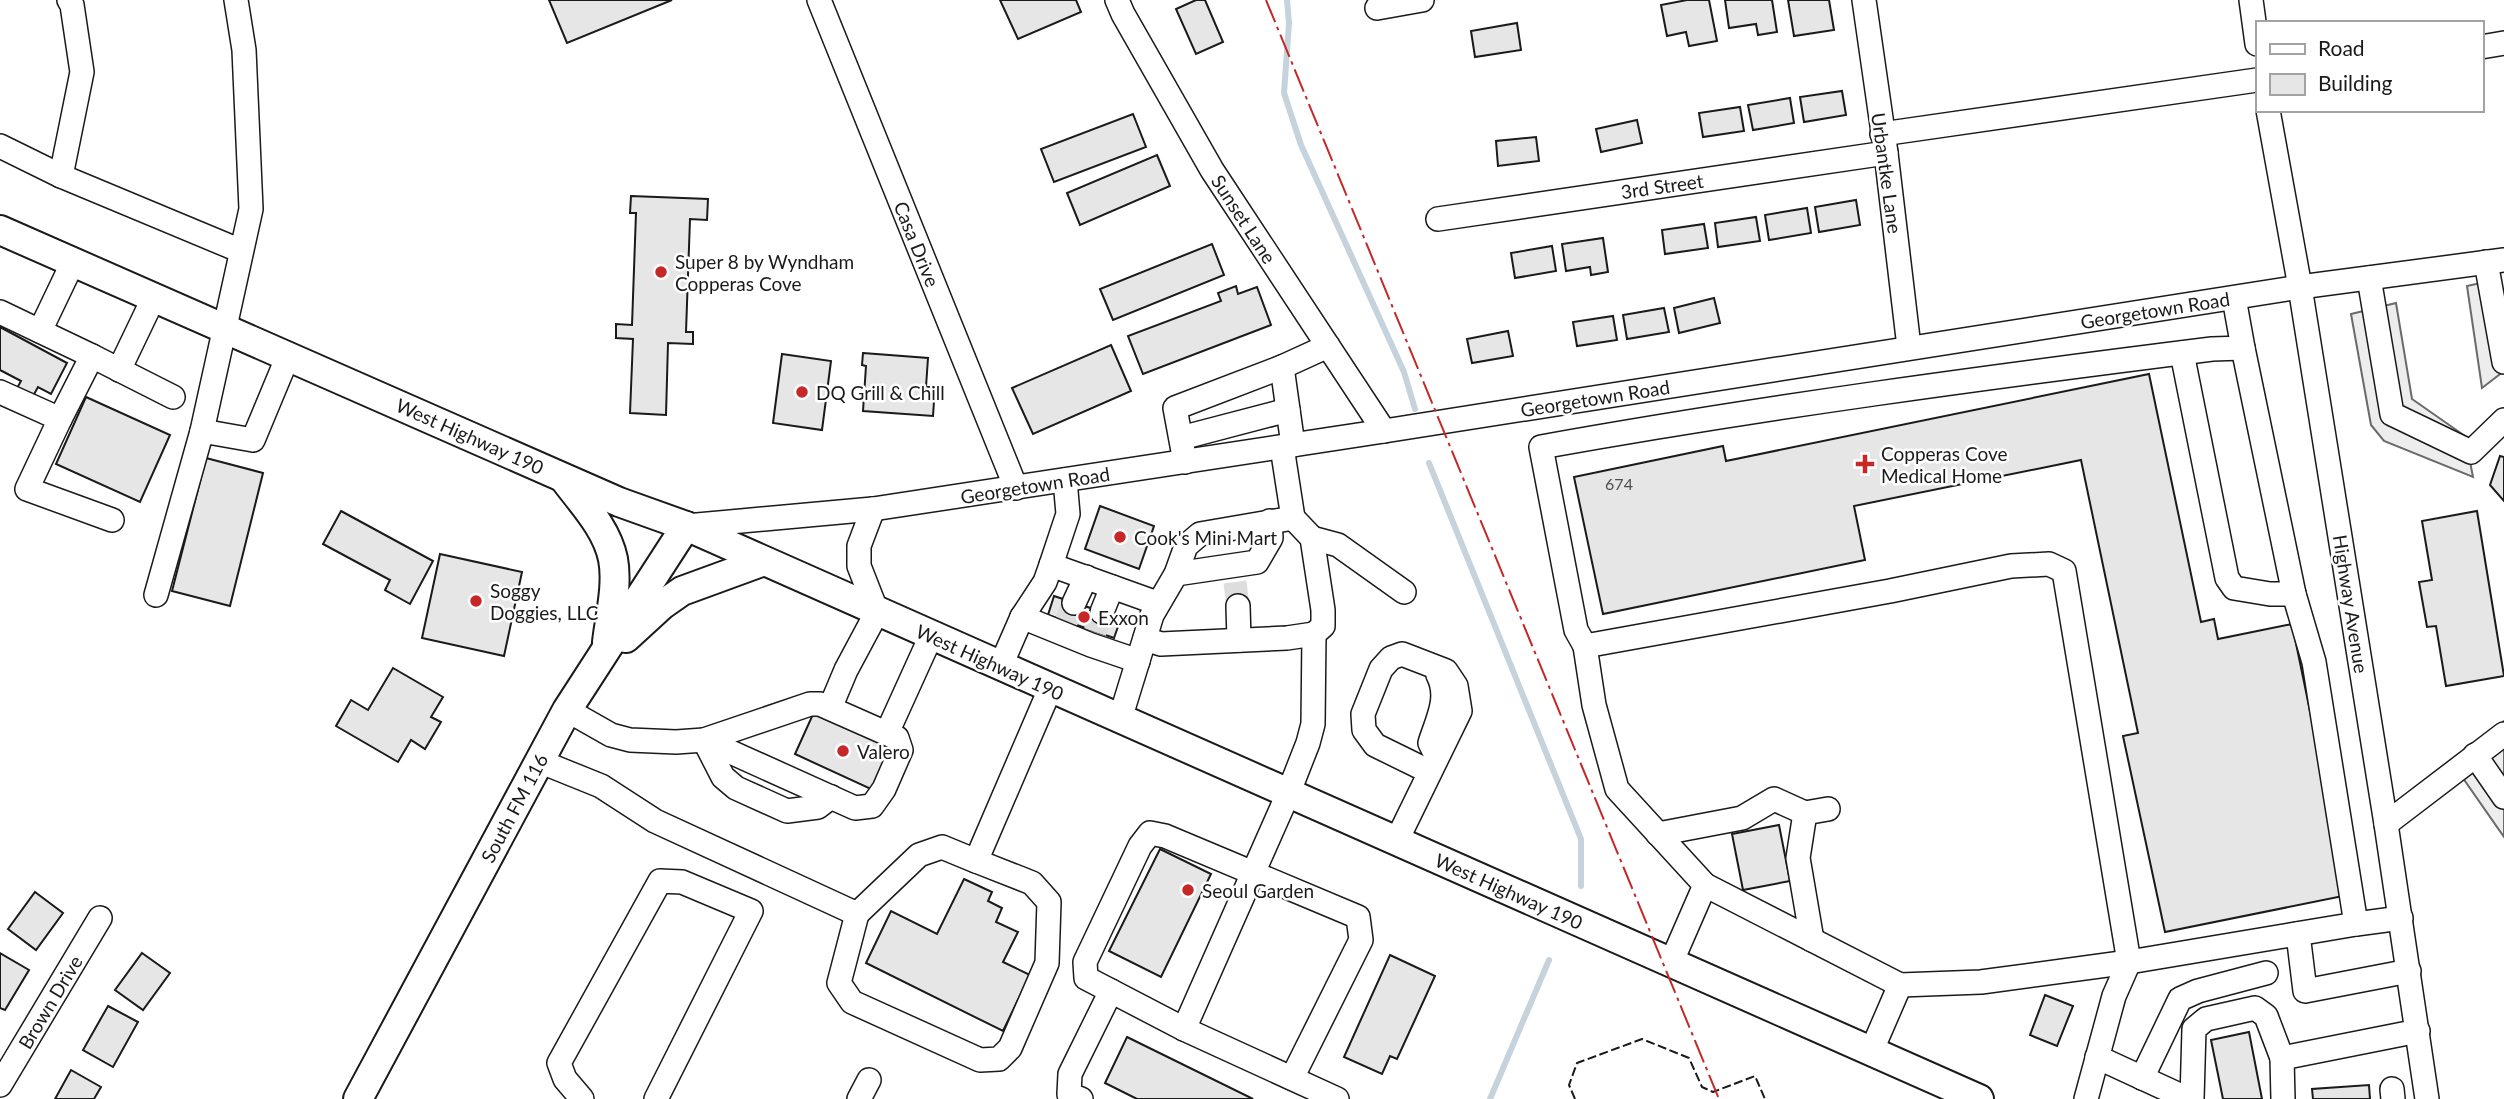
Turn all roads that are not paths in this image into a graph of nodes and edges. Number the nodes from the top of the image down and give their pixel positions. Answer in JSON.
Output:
{"nodes":[{"id":1,"x":69,"y":0,"type":"edge"},
{"id":2,"x":236,"y":0,"type":"edge"},
{"id":3,"x":819,"y":0,"type":"edge"},
{"id":4,"x":1117,"y":0,"type":"edge"},
{"id":5,"x":1422,"y":0,"type":"edge"},
{"id":6,"x":1864,"y":0,"type":"edge"},
{"id":7,"x":2251,"y":0,"type":"edge"},
{"id":8,"x":1377,"y":8,"type":"dead end"},
{"id":9,"x":2256,"y":37,"type":"edge"},
{"id":10,"x":2504,"y":43,"type":"edge"},
{"id":11,"x":2483,"y":47,"type":"edge"},
{"id":12,"x":2256,"y":80,"type":"edge"},
{"id":13,"x":2268,"y":112,"type":"edge"},
{"id":14,"x":1884,"y":143,"type":"junction"},
{"id":15,"x":0,"y":146,"type":"edge"},
{"id":16,"x":61,"y":176,"type":"junction"},
{"id":17,"x":1438,"y":219,"type":"dead end"},
{"id":18,"x":0,"y":230,"type":"edge"},
{"id":19,"x":241,"y":251,"type":"junction"},
{"id":20,"x":2495,"y":261,"type":"edge"},
{"id":21,"x":73,"y":262,"type":"junction"},
{"id":22,"x":2369,"y":278,"type":"junction"},
{"id":23,"x":2300,"y":287,"type":"junction"},
{"id":24,"x":154,"y":298,"type":"junction"},
{"id":25,"x":2234,"y":298,"type":"junction"},
{"id":26,"x":0,"y":312,"type":"edge"},
{"id":27,"x":223,"y":328,"type":"junction"},
{"id":28,"x":40,"y":331,"type":"junction"},
{"id":29,"x":1328,"y":346,"type":"junction"},
{"id":30,"x":1909,"y":347,"type":"junction"},
{"id":31,"x":2243,"y":348,"type":"junction"},
{"id":32,"x":2182,"y":353,"type":"junction"},
{"id":33,"x":92,"y":356,"type":"junction"},
{"id":34,"x":288,"y":356,"type":"junction"},
{"id":35,"x":2504,"y":362,"type":"edge"},
{"id":36,"x":1282,"y":367,"type":"junction"},
{"id":37,"x":119,"y":370,"type":"junction"},
{"id":38,"x":0,"y":392,"type":"edge"},
{"id":39,"x":173,"y":397,"type":"dead end"},
{"id":40,"x":1288,"y":410,"type":"junction"},
{"id":41,"x":60,"y":419,"type":"junction"},
{"id":42,"x":2504,"y":420,"type":"edge"},
{"id":43,"x":202,"y":431,"type":"junction"},
{"id":44,"x":1384,"y":431,"type":"junction"},
{"id":45,"x":1181,"y":438,"type":"junction"},
{"id":46,"x":1288,"y":446,"type":"junction"},
{"id":47,"x":1185,"y":462,"type":"junction"},
{"id":48,"x":563,"y":478,"type":"junction"},
{"id":49,"x":1065,"y":480,"type":"junction"},
{"id":50,"x":1016,"y":488,"type":"junction"},
{"id":51,"x":873,"y":509,"type":"junction"},
{"id":52,"x":1293,"y":517,"type":"junction"},
{"id":53,"x":112,"y":520,"type":"dead end"},
{"id":54,"x":1270,"y":521,"type":"junction"},
{"id":55,"x":685,"y":526,"type":"junction"},
{"id":56,"x":1312,"y":538,"type":"junction"},
{"id":57,"x":764,"y":561,"type":"junction"},
{"id":58,"x":1051,"y":565,"type":"junction"},
{"id":59,"x":1175,"y":574,"type":"junction"},
{"id":60,"x":1086,"y":577,"type":"junction"},
{"id":61,"x":1112,"y":587,"type":"junction"},
{"id":62,"x":1404,"y":592,"type":"dead end"},
{"id":63,"x":2294,"y":594,"type":"junction"},
{"id":64,"x":156,"y":595,"type":"dead end"},
{"id":65,"x":1157,"y":603,"type":"junction"},
{"id":66,"x":1238,"y":606,"type":"tunnel mouth"},
{"id":67,"x":877,"y":612,"type":"junction"},
{"id":68,"x":1022,"y":617,"type":"junction"},
{"id":69,"x":1068,"y":620,"type":"junction"},
{"id":70,"x":1096,"y":630,"type":"junction"},
{"id":71,"x":1314,"y":634,"type":"junction"},
{"id":72,"x":931,"y":636,"type":"junction"},
{"id":73,"x":1239,"y":640,"type":"junction"},
{"id":74,"x":1585,"y":646,"type":"junction"},
{"id":75,"x":1141,"y":650,"type":"junction"},
{"id":76,"x":602,"y":657,"type":"junction"},
{"id":77,"x":1001,"y":665,"type":"junction"},
{"id":78,"x":1050,"y":689,"type":"junction"},
{"id":79,"x":830,"y":708,"type":"junction"},
{"id":80,"x":567,"y":710,"type":"junction"},
{"id":81,"x":1120,"y":719,"type":"junction"},
{"id":82,"x":887,"y":733,"type":"junction"},
{"id":83,"x":2504,"y":734,"type":"edge"},
{"id":84,"x":704,"y":740,"type":"junction"},
{"id":85,"x":2475,"y":755,"type":"junction"},
{"id":86,"x":539,"y":761,"type":"junction"},
{"id":87,"x":1434,"y":764,"type":"junction"},
{"id":88,"x":1288,"y":794,"type":"junction"},
{"id":89,"x":2504,"y":797,"type":"edge"},
{"id":90,"x":1828,"y":809,"type":"dead end"},
{"id":91,"x":1805,"y":813,"type":"junction"},
{"id":92,"x":2386,"y":824,"type":"junction"},
{"id":93,"x":1658,"y":834,"type":"junction"},
{"id":94,"x":1396,"y":842,"type":"junction"},
{"id":95,"x":976,"y":861,"type":"junction"},
{"id":96,"x":1254,"y":873,"type":"junction"},
{"id":97,"x":1704,"y":885,"type":"junction"},
{"id":98,"x":857,"y":914,"type":"junction"},
{"id":99,"x":100,"y":918,"type":"dead end"},
{"id":100,"x":2401,"y":918,"type":"junction"},
{"id":101,"x":2356,"y":924,"type":"junction"},
{"id":102,"x":2298,"y":934,"type":"junction"},
{"id":103,"x":1812,"y":940,"type":"junction"},
{"id":104,"x":2129,"y":962,"type":"junction"},
{"id":105,"x":1671,"y":963,"type":"junction"},
{"id":106,"x":2409,"y":971,"type":"junction"},
{"id":107,"x":2266,"y":973,"type":"dead end"},
{"id":108,"x":1900,"y":985,"type":"junction"},
{"id":109,"x":1111,"y":991,"type":"junction"},
{"id":110,"x":1184,"y":1028,"type":"junction"},
{"id":111,"x":2418,"y":1031,"type":"junction"},
{"id":112,"x":1871,"y":1052,"type":"junction"},
{"id":113,"x":2097,"y":1057,"type":"junction"},
{"id":114,"x":2282,"y":1058,"type":"junction"},
{"id":115,"x":1292,"y":1078,"type":"junction"},
{"id":116,"x":2142,"y":1078,"type":"junction"},
{"id":117,"x":0,"y":1085,"type":"edge"},
{"id":118,"x":358,"y":1099,"type":"edge"},
{"id":119,"x":582,"y":1099,"type":"edge"},
{"id":120,"x":656,"y":1099,"type":"edge"},
{"id":121,"x":1081,"y":1099,"type":"edge"},
{"id":122,"x":1337,"y":1099,"type":"edge"},
{"id":123,"x":1979,"y":1099,"type":"edge"},
{"id":124,"x":2086,"y":1099,"type":"edge"},
{"id":125,"x":2190,"y":1099,"type":"edge"},
{"id":126,"x":2283,"y":1099,"type":"edge"},
{"id":127,"x":2427,"y":1099,"type":"edge"}],
"edges":[{"from":1,"to":16,"type":"street"},
{"from":2,"to":19,"type":"street"},
{"from":3,"to":50,"type":"street","name":"Casa Drive"},
{"from":4,"to":29,"type":"street","name":"Sunset Lane"},
{"from":5,"to":8,"type":"street"},
{"from":6,"to":14,"type":"street","name":"Urbantke Lane"},
{"from":7,"to":9,"type":"street"},
{"from":10,"to":11,"type":"street"},
{"from":12,"to":14,"type":"street","name":"3rd Street"},
{"from":13,"to":23,"type":"street","name":"Highway Avenue"},
{"from":14,"to":17,"type":"street","name":"3rd Street"},
{"from":14,"to":30,"type":"street","name":"Urbantke Lane"},
{"from":15,"to":16,"type":"street"},
{"from":16,"to":19,"type":"street"},
{"from":18,"to":21,"type":"main road","name":"West Highway 190"},
{"from":19,"to":27,"type":"street"},
{"from":20,"to":22,"type":"street","name":"Georgetown Road"},
{"from":20,"to":35,"type":"street"},
{"from":21,"to":24,"type":"main road","name":"West Highway 190"},
{"from":21,"to":28,"type":"street"},
{"from":22,"to":23,"type":"street","name":"Georgetown Road"},
{"from":22,"to":42,"type":"street"},
{"from":23,"to":25,"type":"street","name":"Georgetown Road"},
{"from":23,"to":92,"type":"street","name":"Highway Avenue"},
{"from":24,"to":27,"type":"main road","name":"West Highway 190"},
{"from":24,"to":37,"type":"street"},
{"from":25,"to":30,"type":"street","name":"Georgetown Road"},
{"from":25,"to":31,"type":"street"},
{"from":26,"to":28,"type":"street"},
{"from":27,"to":34,"type":"main road","name":"West Highway 190"},
{"from":27,"to":43,"type":"street"},
{"from":28,"to":33,"type":"street"},
{"from":29,"to":36,"type":"street"},
{"from":29,"to":44,"type":"street","name":"Sunset Lane"},
{"from":30,"to":44,"type":"street","name":"Georgetown Road"},
{"from":31,"to":32,"type":"street"},
{"from":31,"to":63,"type":"street"},
{"from":32,"to":63,"type":"street"},
{"from":32,"to":74,"type":"street"},
{"from":33,"to":37,"type":"street"},
{"from":33,"to":41,"type":"street"},
{"from":34,"to":43,"type":"street"},
{"from":34,"to":48,"type":"main road","name":"West Highway 190"},
{"from":36,"to":40,"type":"street"},
{"from":36,"to":45,"type":"street"},
{"from":37,"to":39,"type":"street"},
{"from":38,"to":41,"type":"street"},
{"from":40,"to":45,"type":"street"},
{"from":40,"to":46,"type":"street"},
{"from":41,"to":53,"type":"street"},
{"from":43,"to":64,"type":"street"},
{"from":44,"to":46,"type":"street","name":"Georgetown Road"},
{"from":45,"to":47,"type":"street"},
{"from":46,"to":47,"type":"street","name":"Georgetown Road"},
{"from":46,"to":52,"type":"street"},
{"from":47,"to":49,"type":"street","name":"Georgetown Road"},
{"from":48,"to":55,"type":"main road","name":"West Highway 190"},
{"from":48,"to":76,"type":"main road"},
{"from":49,"to":50,"type":"street","name":"Georgetown Road"},
{"from":49,"to":58,"type":"street"},
{"from":50,"to":51,"type":"street","name":"Georgetown Road"},
{"from":51,"to":55,"type":"street","name":"Georgetown Road"},
{"from":51,"to":67,"type":"street"},
{"from":52,"to":54,"type":"street"},
{"from":52,"to":56,"type":"street"},
{"from":54,"to":59,"type":"street"},
{"from":54,"to":59,"type":"street"},
{"from":55,"to":57,"type":"main road","name":"West Highway 190"},
{"from":55,"to":76,"type":"main road","name":"South FM 116"},
{"from":56,"to":62,"type":"street"},
{"from":56,"to":71,"type":"street"},
{"from":57,"to":67,"type":"main road","name":"West Highway 190"},
{"from":57,"to":76,"type":"main road"},
{"from":58,"to":60,"type":"street"},
{"from":58,"to":68,"type":"street"},
{"from":59,"to":65,"type":"street"},
{"from":60,"to":61,"type":"street"},
{"from":60,"to":69,"type":"street"},
{"from":61,"to":65,"type":"street"},
{"from":61,"to":70,"type":"street"},
{"from":63,"to":101,"type":"street"},
{"from":65,"to":75,"type":"street"},
{"from":66,"to":73,"type":"street"},
{"from":67,"to":72,"type":"main road","name":"West Highway 190"},
{"from":67,"to":79,"type":"street"},
{"from":68,"to":69,"type":"street"},
{"from":68,"to":77,"type":"street"},
{"from":69,"to":70,"type":"street"},
{"from":70,"to":75,"type":"street"},
{"from":71,"to":73,"type":"street"},
{"from":71,"to":88,"type":"street"},
{"from":72,"to":77,"type":"main road","name":"West Highway 190"},
{"from":72,"to":82,"type":"street"},
{"from":73,"to":75,"type":"street"},
{"from":74,"to":93,"type":"street"},
{"from":74,"to":104,"type":"street"},
{"from":75,"to":81,"type":"street"},
{"from":76,"to":80,"type":"main road","name":"South FM 116"},
{"from":77,"to":78,"type":"main road","name":"West Highway 190"},
{"from":78,"to":81,"type":"main road","name":"West Highway 190"},
{"from":78,"to":95,"type":"street"},
{"from":79,"to":82,"type":"street"},
{"from":79,"to":84,"type":"street"},
{"from":80,"to":84,"type":"street"},
{"from":80,"to":86,"type":"main road","name":"South FM 116"},
{"from":81,"to":88,"type":"main road","name":"West Highway 190"},
{"from":82,"to":84,"type":"street"},
{"from":83,"to":85,"type":"street"},
{"from":85,"to":89,"type":"street"},
{"from":85,"to":92,"type":"street"},
{"from":86,"to":98,"type":"street"},
{"from":86,"to":118,"type":"main road","name":"South FM 116"},
{"from":87,"to":87,"type":"street"},
{"from":87,"to":94,"type":"street"},
{"from":88,"to":94,"type":"main road","name":"West Highway 190"},
{"from":88,"to":96,"type":"street"},
{"from":90,"to":91,"type":"street"},
{"from":91,"to":93,"type":"street"},
{"from":91,"to":103,"type":"street"},
{"from":92,"to":100,"type":"street","name":"Highway Avenue"},
{"from":93,"to":97,"type":"street"},
{"from":94,"to":105,"type":"main road","name":"West Highway 190"},
{"from":95,"to":98,"type":"street"},
{"from":95,"to":98,"type":"street"},
{"from":96,"to":109,"type":"street"},
{"from":96,"to":110,"type":"street"},
{"from":96,"to":115,"type":"street"},
{"from":97,"to":103,"type":"street"},
{"from":97,"to":105,"type":"street"},
{"from":99,"to":117,"type":"street","name":"Brown Drive"},
{"from":100,"to":101,"type":"street"},
{"from":100,"to":106,"type":"street","name":"Highway Avenue"},
{"from":101,"to":102,"type":"street"},
{"from":102,"to":104,"type":"street"},
{"from":102,"to":106,"type":"street"},
{"from":103,"to":108,"type":"street"},
{"from":104,"to":108,"type":"street"},
{"from":104,"to":113,"type":"street"},
{"from":105,"to":112,"type":"main road","name":"West Highway 190"},
{"from":106,"to":111,"type":"street","name":"Highway Avenue"},
{"from":107,"to":116,"type":"street"},
{"from":108,"to":112,"type":"street"},
{"from":109,"to":110,"type":"street"},
{"from":109,"to":121,"type":"street"},
{"from":110,"to":115,"type":"street"},
{"from":111,"to":114,"type":"street"},
{"from":111,"to":127,"type":"street","name":"Highway Avenue"},
{"from":112,"to":123,"type":"main road","name":"West Highway 190"},
{"from":113,"to":116,"type":"street"},
{"from":113,"to":124,"type":"street"},
{"from":114,"to":125,"type":"street"},
{"from":114,"to":126,"type":"street"},
{"from":115,"to":122,"type":"street"},
{"from":116,"to":125,"type":"street"},
{"from":119,"to":120,"type":"street"}]}
